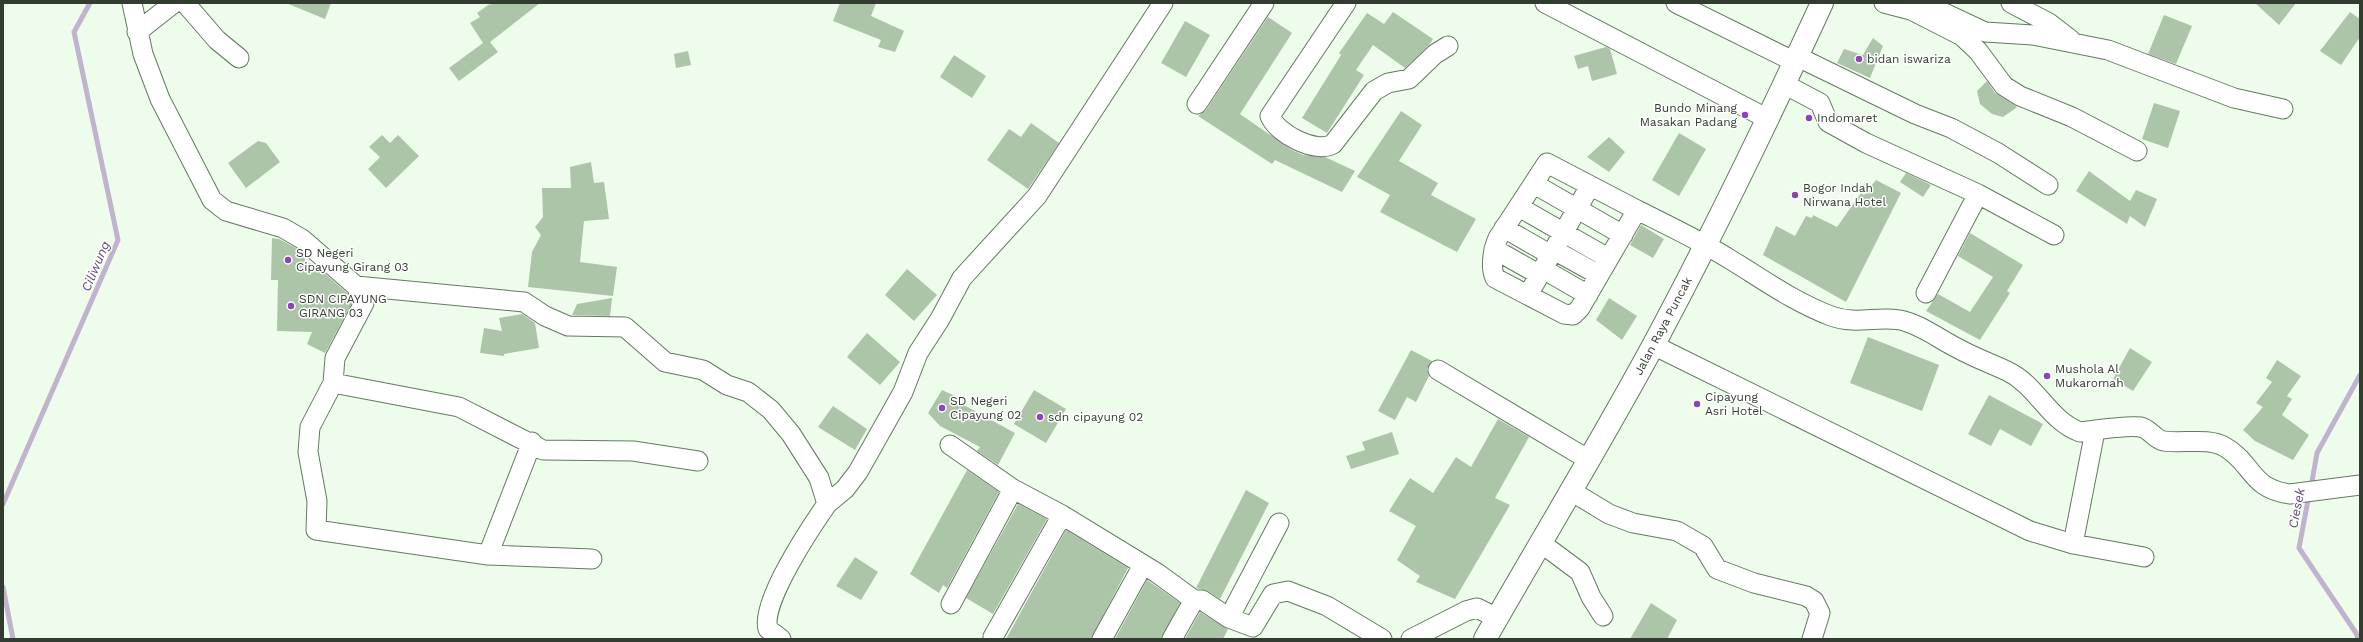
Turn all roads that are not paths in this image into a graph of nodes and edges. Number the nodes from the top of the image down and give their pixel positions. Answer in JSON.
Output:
{"nodes":[{"id":1,"x":132,"y":3,"type":"edge"},
{"id":2,"x":174,"y":3,"type":"edge"},
{"id":3,"x":185,"y":3,"type":"edge"},
{"id":4,"x":1163,"y":3,"type":"edge"},
{"id":5,"x":1264,"y":3,"type":"edge"},
{"id":6,"x":1346,"y":3,"type":"edge"},
{"id":7,"x":1545,"y":3,"type":"edge"},
{"id":8,"x":1676,"y":3,"type":"edge"},
{"id":9,"x":1822,"y":3,"type":"edge"},
{"id":10,"x":1884,"y":3,"type":"edge"},
{"id":11,"x":1923,"y":3,"type":"edge"},
{"id":12,"x":2011,"y":3,"type":"edge"},
{"id":13,"x":137,"y":32,"type":"junction"},
{"id":14,"x":2074,"y":42,"type":"junction"},
{"id":15,"x":1448,"y":46,"type":"dead end"},
{"id":16,"x":239,"y":58,"type":"dead end"},
{"id":17,"x":1796,"y":59,"type":"junction"},
{"id":18,"x":1784,"y":84,"type":"junction"},
{"id":19,"x":1197,"y":104,"type":"dead end"},
{"id":20,"x":2283,"y":109,"type":"dead end"},
{"id":21,"x":1768,"y":120,"type":"junction"},
{"id":22,"x":2137,"y":151,"type":"dead end"},
{"id":23,"x":1534,"y":184,"type":"junction"},
{"id":24,"x":2048,"y":185,"type":"dead end"},
{"id":25,"x":1590,"y":186,"type":"junction"},
{"id":26,"x":1978,"y":194,"type":"junction"},
{"id":27,"x":1519,"y":207,"type":"junction"},
{"id":28,"x":1577,"y":209,"type":"junction"},
{"id":29,"x":1637,"y":210,"type":"junction"},
{"id":30,"x":1504,"y":228,"type":"junction"},
{"id":31,"x":1564,"y":232,"type":"junction"},
{"id":32,"x":1623,"y":235,"type":"junction"},
{"id":33,"x":2054,"y":235,"type":"dead end"},
{"id":34,"x":1706,"y":245,"type":"junction"},
{"id":35,"x":1494,"y":249,"type":"junction"},
{"id":36,"x":1608,"y":258,"type":"junction"},
{"id":37,"x":1547,"y":262,"type":"junction"},
{"id":38,"x":1598,"y":275,"type":"junction"},
{"id":39,"x":356,"y":286,"type":"junction"},
{"id":40,"x":1926,"y":292,"type":"dead end"},
{"id":41,"x":1528,"y":295,"type":"junction"},
{"id":42,"x":1588,"y":295,"type":"junction"},
{"id":43,"x":1653,"y":345,"type":"junction"},
{"id":44,"x":1438,"y":370,"type":"dead end"},
{"id":45,"x":333,"y":383,"type":"junction"},
{"id":46,"x":2095,"y":430,"type":"junction"},
{"id":47,"x":532,"y":442,"type":"junction"},
{"id":48,"x":950,"y":445,"type":"dead end"},
{"id":49,"x":1589,"y":460,"type":"junction"},
{"id":50,"x":698,"y":461,"type":"dead end"},
{"id":51,"x":2358,"y":485,"type":"edge"},
{"id":52,"x":1013,"y":488,"type":"junction"},
{"id":53,"x":1571,"y":491,"type":"junction"},
{"id":54,"x":827,"y":504,"type":"junction"},
{"id":55,"x":1062,"y":515,"type":"junction"},
{"id":56,"x":1279,"y":523,"type":"dead end"},
{"id":57,"x":1540,"y":543,"type":"junction"},
{"id":58,"x":2073,"y":544,"type":"junction"},
{"id":59,"x":488,"y":555,"type":"junction"},
{"id":60,"x":2144,"y":558,"type":"dead end"},
{"id":61,"x":592,"y":559,"type":"dead end"},
{"id":62,"x":1143,"y":565,"type":"junction"},
{"id":63,"x":1194,"y":600,"type":"junction"},
{"id":64,"x":951,"y":604,"type":"dead end"},
{"id":65,"x":1603,"y":616,"type":"dead end"},
{"id":66,"x":1229,"y":618,"type":"junction"},
{"id":67,"x":1497,"y":618,"type":"junction"},
{"id":68,"x":1253,"y":633,"type":"edge"},
{"id":69,"x":993,"y":638,"type":"dead end"},
{"id":70,"x":781,"y":639,"type":"edge"},
{"id":71,"x":1102,"y":639,"type":"edge"},
{"id":72,"x":1172,"y":639,"type":"edge"},
{"id":73,"x":1382,"y":639,"type":"edge"},
{"id":74,"x":1411,"y":639,"type":"edge"},
{"id":75,"x":1484,"y":639,"type":"edge"},
{"id":76,"x":1812,"y":639,"type":"edge"}],
"edges":[{"from":1,"to":13,"type":"street"},
{"from":2,"to":13,"type":"street"},
{"from":3,"to":16,"type":"street"},
{"from":4,"to":54,"type":"street"},
{"from":5,"to":19,"type":"street"},
{"from":6,"to":15,"type":"street"},
{"from":7,"to":21,"type":"street"},
{"from":8,"to":17,"type":"street"},
{"from":9,"to":17,"type":"highway","name":"Jalan Raya Puncak"},
{"from":10,"to":22,"type":"street"},
{"from":11,"to":14,"type":"street"},
{"from":12,"to":14,"type":"street"},
{"from":13,"to":39,"type":"street"},
{"from":14,"to":20,"type":"street"},
{"from":17,"to":18,"type":"highway","name":"Jalan Raya Puncak"},
{"from":17,"to":24,"type":"street"},
{"from":18,"to":21,"type":"highway","name":"Jalan Raya Puncak"},
{"from":18,"to":26,"type":"street"},
{"from":21,"to":34,"type":"highway","name":"Jalan Raya Puncak"},
{"from":23,"to":25,"type":"street"},
{"from":23,"to":27,"type":"street"},
{"from":23,"to":28,"type":"street"},
{"from":25,"to":28,"type":"street"},
{"from":25,"to":29,"type":"street"},
{"from":26,"to":33,"type":"street"},
{"from":26,"to":40,"type":"street"},
{"from":27,"to":30,"type":"street"},
{"from":27,"to":31,"type":"street"},
{"from":28,"to":31,"type":"street"},
{"from":28,"to":32,"type":"street"},
{"from":29,"to":32,"type":"street"},
{"from":29,"to":34,"type":"street"},
{"from":30,"to":35,"type":"street"},
{"from":30,"to":37,"type":"street"},
{"from":31,"to":36,"type":"street"},
{"from":31,"to":37,"type":"street"},
{"from":32,"to":36,"type":"street"},
{"from":34,"to":43,"type":"highway","name":"Jalan Raya Puncak"},
{"from":34,"to":46,"type":"street"},
{"from":35,"to":37,"type":"street"},
{"from":35,"to":41,"type":"street"},
{"from":36,"to":38,"type":"street"},
{"from":37,"to":38,"type":"street"},
{"from":37,"to":41,"type":"street"},
{"from":37,"to":42,"type":"street"},
{"from":38,"to":42,"type":"street"},
{"from":39,"to":45,"type":"street"},
{"from":39,"to":54,"type":"street"},
{"from":41,"to":42,"type":"street"},
{"from":43,"to":49,"type":"highway","name":"Jalan Raya Puncak"},
{"from":43,"to":58,"type":"street"},
{"from":44,"to":49,"type":"street"},
{"from":45,"to":47,"type":"street"},
{"from":45,"to":59,"type":"street"},
{"from":46,"to":51,"type":"street"},
{"from":46,"to":58,"type":"street"},
{"from":47,"to":50,"type":"street"},
{"from":47,"to":59,"type":"street"},
{"from":48,"to":52,"type":"street"},
{"from":49,"to":53,"type":"highway","name":"Jalan Raya Puncak"},
{"from":52,"to":55,"type":"street"},
{"from":52,"to":64,"type":"street"},
{"from":53,"to":57,"type":"highway","name":"Jalan Raya Puncak"},
{"from":53,"to":76,"type":"street"},
{"from":54,"to":70,"type":"street"},
{"from":55,"to":62,"type":"street"},
{"from":55,"to":69,"type":"street"},
{"from":56,"to":66,"type":"street"},
{"from":57,"to":65,"type":"street"},
{"from":57,"to":67,"type":"highway","name":"Jalan Raya Puncak"},
{"from":58,"to":60,"type":"street"},
{"from":59,"to":61,"type":"street"},
{"from":62,"to":63,"type":"street"},
{"from":62,"to":71,"type":"street"},
{"from":63,"to":66,"type":"street"},
{"from":63,"to":72,"type":"street"},
{"from":66,"to":68,"type":"street"},
{"from":67,"to":74,"type":"street"},
{"from":67,"to":75,"type":"highway","name":"Jalan Raya Puncak"},
{"from":68,"to":73,"type":"street"}]}
